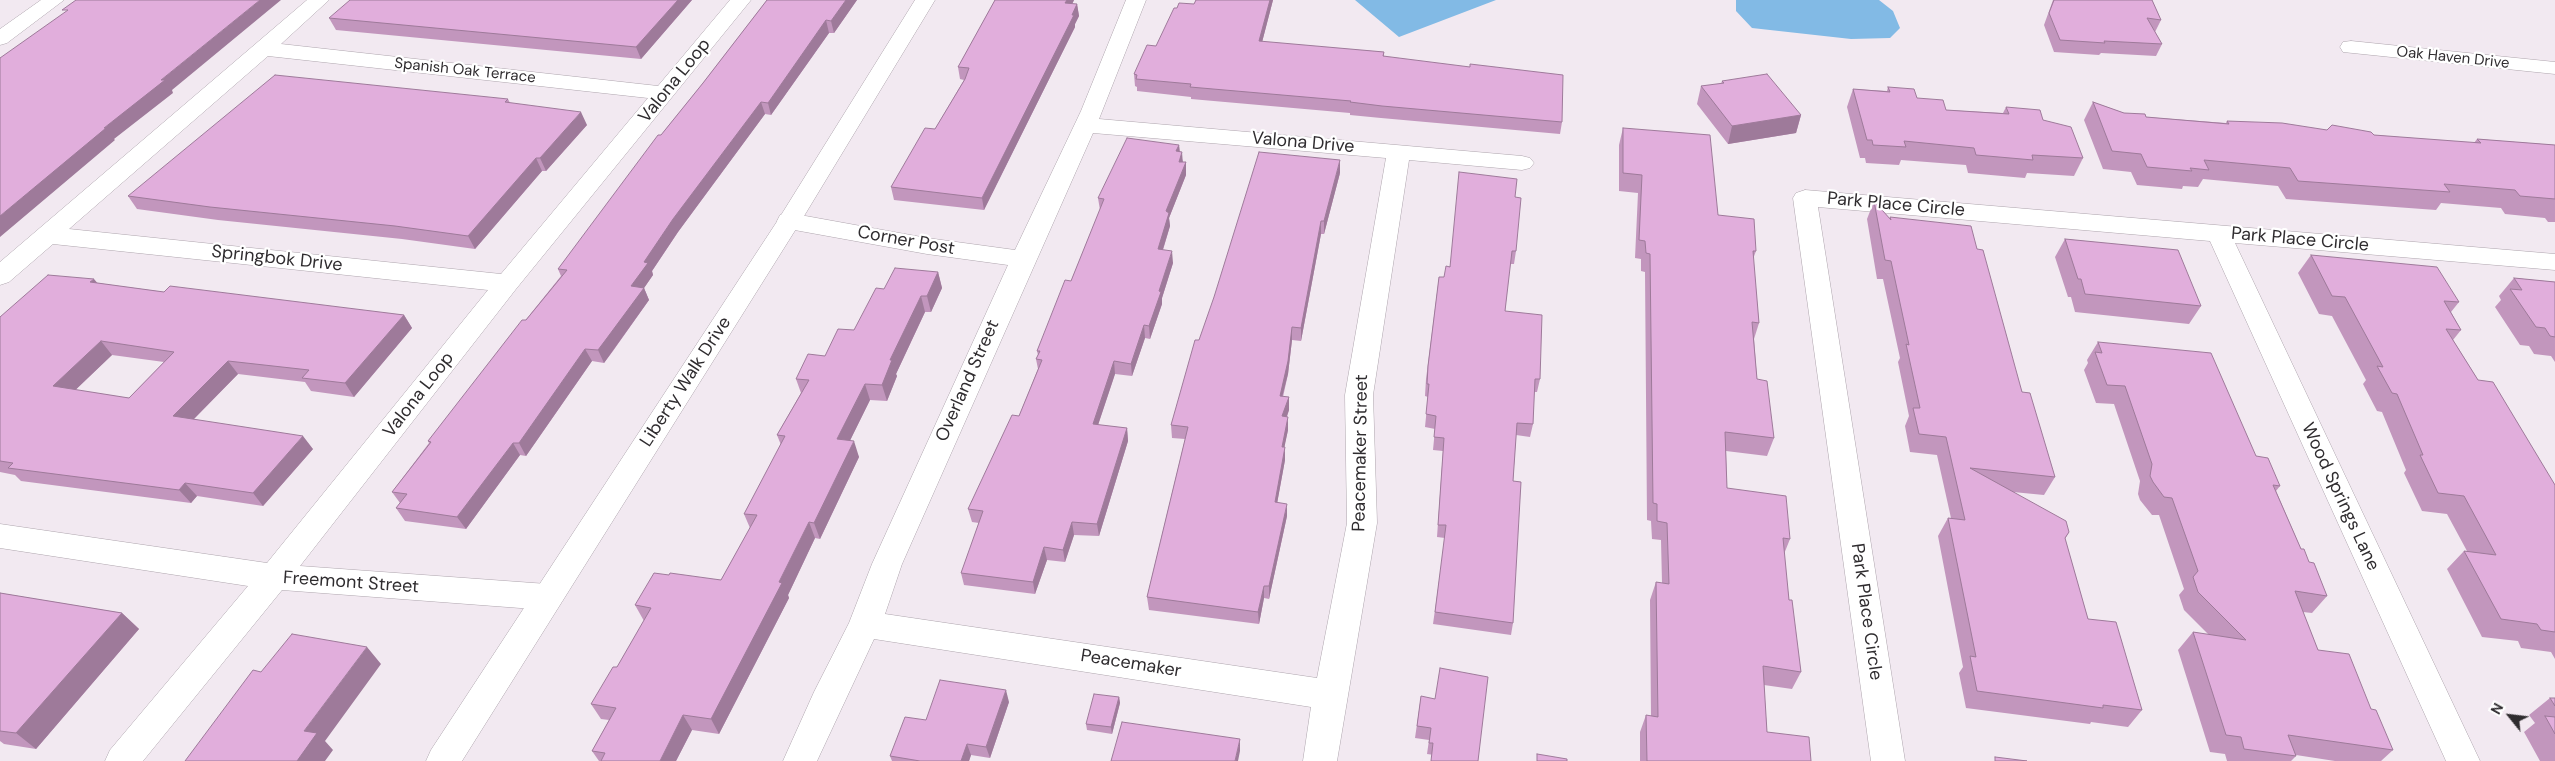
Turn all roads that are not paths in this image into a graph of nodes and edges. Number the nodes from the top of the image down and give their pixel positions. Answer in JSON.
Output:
{"nodes":[{"id":1,"x":54,"y":0,"type":"edge"},
{"id":2,"x":319,"y":0,"type":"edge"},
{"id":3,"x":740,"y":0,"type":"edge"},
{"id":4,"x":925,"y":0,"type":"edge"},
{"id":5,"x":1136,"y":0,"type":"edge"},
{"id":6,"x":0,"y":39,"type":"edge"},
{"id":7,"x":2351,"y":47,"type":"dead end"},
{"id":8,"x":265,"y":49,"type":"junction"},
{"id":9,"x":2555,"y":68,"type":"edge"},
{"id":10,"x":665,"y":93,"type":"junction"},
{"id":11,"x":1085,"y":125,"type":"junction"},
{"id":12,"x":1399,"y":151,"type":"junction"},
{"id":13,"x":1522,"y":163,"type":"dead end"},
{"id":14,"x":789,"y":221,"type":"junction"},
{"id":15,"x":2218,"y":232,"type":"junction"},
{"id":16,"x":47,"y":235,"type":"junction"},
{"id":17,"x":1023,"y":259,"type":"junction"},
{"id":18,"x":2555,"y":262,"type":"edge"},
{"id":19,"x":0,"y":276,"type":"edge"},
{"id":20,"x":507,"y":283,"type":"junction"},
{"id":21,"x":0,"y":536,"type":"edge"},
{"id":22,"x":274,"y":577,"type":"junction"},
{"id":23,"x":547,"y":597,"type":"junction"},
{"id":24,"x":865,"y":624,"type":"junction"},
{"id":25,"x":1330,"y":695,"type":"junction"},
{"id":26,"x":122,"y":761,"type":"edge"},
{"id":27,"x":443,"y":761,"type":"edge"},
{"id":28,"x":800,"y":761,"type":"edge"},
{"id":29,"x":1320,"y":761,"type":"edge"},
{"id":30,"x":1888,"y":761,"type":"edge"},
{"id":31,"x":2463,"y":761,"type":"edge"}],
"edges":[{"from":1,"to":6,"type":"street"},
{"from":2,"to":8,"type":"street"},
{"from":3,"to":10,"type":"street","name":"Valona Loop"},
{"from":4,"to":14,"type":"street","name":"Liberty Walk Drive"},
{"from":5,"to":11,"type":"street","name":"Overland Street"},
{"from":7,"to":9,"type":"street","name":"Oak Haven Drive"},
{"from":8,"to":10,"type":"street","name":"Spanish Oak Terrace"},
{"from":8,"to":16,"type":"street"},
{"from":10,"to":20,"type":"street","name":"Valona Loop"},
{"from":11,"to":12,"type":"street","name":"Valona Drive"},
{"from":11,"to":17,"type":"street","name":"Overland Street"},
{"from":12,"to":13,"type":"street","name":"Valona Drive"},
{"from":12,"to":25,"type":"street","name":"Peacemaker Street"},
{"from":14,"to":17,"type":"street","name":"Corner Post"},
{"from":14,"to":23,"type":"street","name":"Liberty Walk Drive"},
{"from":15,"to":18,"type":"street","name":"Park Place Circle"},
{"from":15,"to":30,"type":"street","name":"Park Place Circle"},
{"from":15,"to":31,"type":"street","name":"Wood Springs Lane"},
{"from":16,"to":19,"type":"street"},
{"from":16,"to":20,"type":"street","name":"Springbok Drive"},
{"from":17,"to":24,"type":"street","name":"Overland Street"},
{"from":20,"to":22,"type":"street","name":"Valona Loop"},
{"from":21,"to":22,"type":"street"},
{"from":22,"to":23,"type":"street","name":"Freemont Street"},
{"from":22,"to":26,"type":"street","name":"Freemont Street"},
{"from":23,"to":27,"type":"street","name":"Liberty Walk Drive"},
{"from":24,"to":25,"type":"street","name":"Peacemaker"},
{"from":24,"to":28,"type":"street","name":"Overland Street"},
{"from":25,"to":29,"type":"street"}]}
